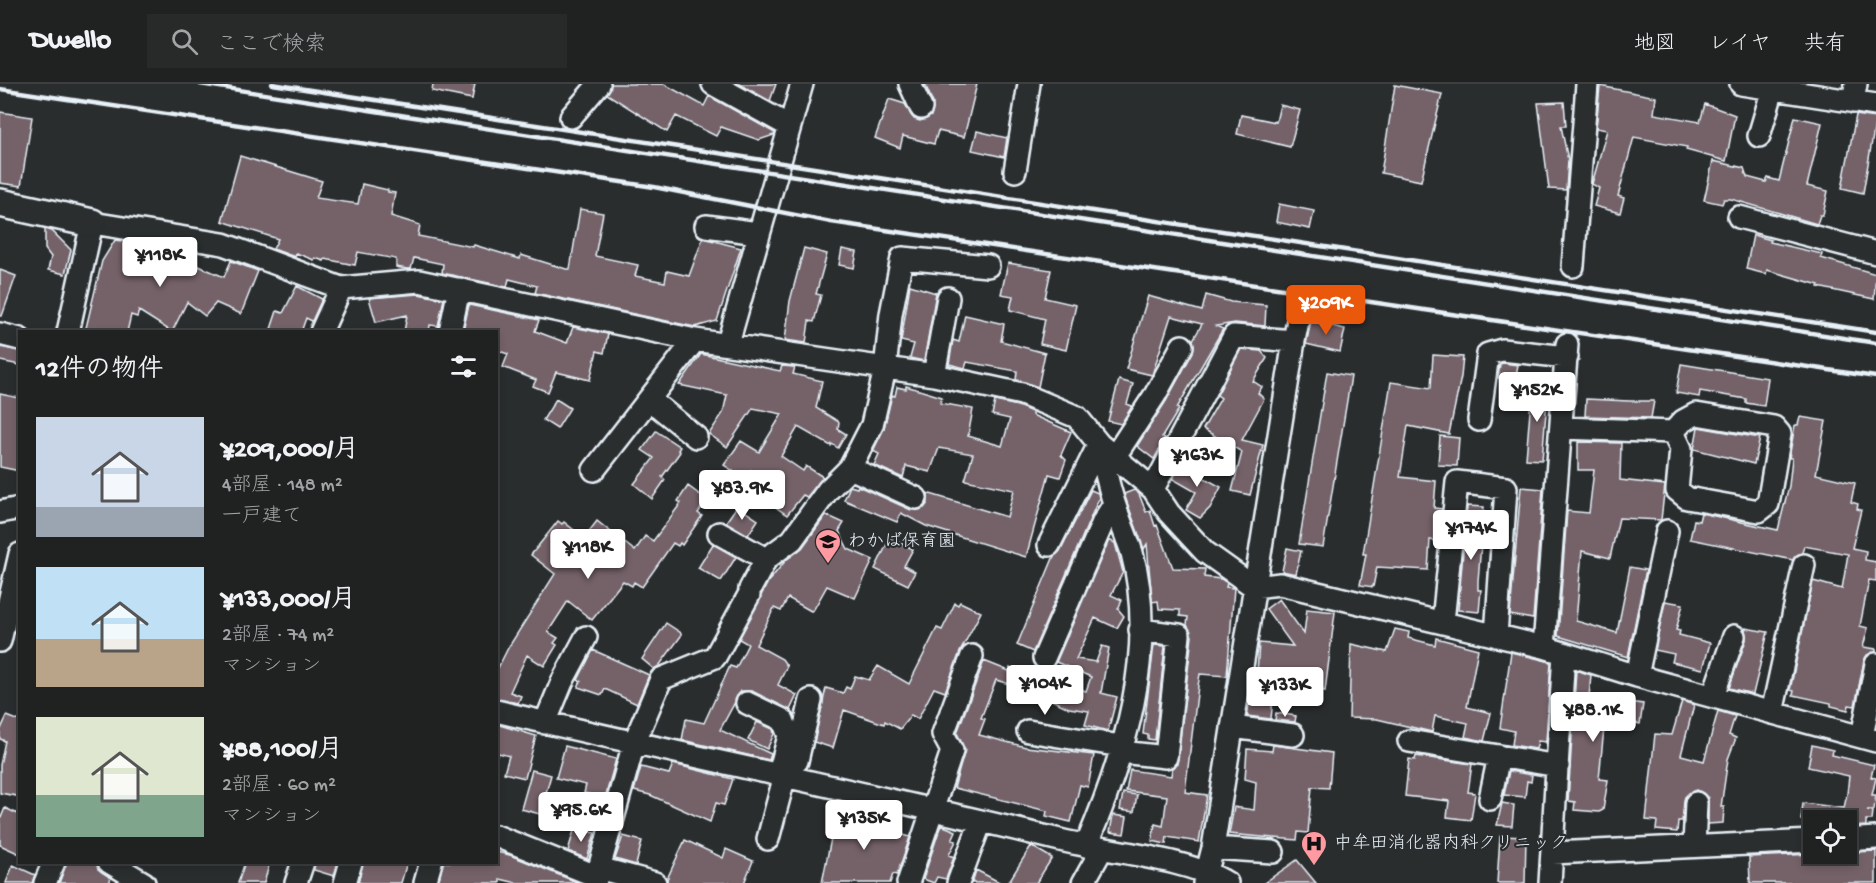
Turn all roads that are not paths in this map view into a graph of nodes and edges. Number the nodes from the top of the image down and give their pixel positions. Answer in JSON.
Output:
{"nodes":[{"id":1,"x":599,"y":84,"type":"edge"},
{"id":2,"x":713,"y":84,"type":"edge"},
{"id":3,"x":802,"y":84,"type":"edge"},
{"id":4,"x":910,"y":84,"type":"edge"},
{"id":5,"x":1029,"y":84,"type":"edge"},
{"id":6,"x":1587,"y":84,"type":"edge"},
{"id":7,"x":1741,"y":84,"type":"edge"},
{"id":8,"x":1773,"y":89,"type":"junction"},
{"id":9,"x":1854,"y":93,"type":"edge"},
{"id":10,"x":1876,"y":105,"type":"edge"},
{"id":11,"x":921,"y":108,"type":"dead end"},
{"id":12,"x":571,"y":117,"type":"dead end"},
{"id":13,"x":789,"y":126,"type":"junction"},
{"id":14,"x":1759,"y":136,"type":"dead end"},
{"id":15,"x":1015,"y":171,"type":"dead end"},
{"id":16,"x":0,"y":202,"type":"edge"},
{"id":17,"x":1739,"y":217,"type":"dead end"},
{"id":18,"x":92,"y":223,"type":"junction"},
{"id":19,"x":706,"y":226,"type":"dead end"},
{"id":20,"x":758,"y":233,"type":"junction"},
{"id":21,"x":1876,"y":253,"type":"edge"},
{"id":22,"x":988,"y":266,"type":"dead end"},
{"id":23,"x":1573,"y":266,"type":"dead end"},
{"id":24,"x":341,"y":288,"type":"junction"},
{"id":25,"x":459,"y":289,"type":"junction"},
{"id":26,"x":948,"y":298,"type":"dead end"},
{"id":27,"x":1299,"y":315,"type":"dead end"},
{"id":28,"x":68,"y":330,"type":"edge"},
{"id":29,"x":322,"y":330,"type":"edge"},
{"id":30,"x":450,"y":330,"type":"edge"},
{"id":31,"x":0,"y":334,"type":"edge"},
{"id":32,"x":18,"y":338,"type":"edge"},
{"id":33,"x":695,"y":340,"type":"junction"},
{"id":34,"x":1294,"y":341,"type":"junction"},
{"id":35,"x":728,"y":343,"type":"junction"},
{"id":36,"x":1182,"y":346,"type":"dead end"},
{"id":37,"x":885,"y":369,"type":"junction"},
{"id":38,"x":934,"y":375,"type":"junction"},
{"id":39,"x":649,"y":399,"type":"junction"},
{"id":40,"x":1479,"y":420,"type":"dead end"},
{"id":41,"x":1562,"y":428,"type":"junction"},
{"id":42,"x":1674,"y":432,"type":"junction"},
{"id":43,"x":696,"y":437,"type":"dead end"},
{"id":44,"x":1107,"y":450,"type":"junction"},
{"id":45,"x":850,"y":468,"type":"junction"},
{"id":46,"x":594,"y":470,"type":"dead end"},
{"id":47,"x":1153,"y":489,"type":"junction"},
{"id":48,"x":916,"y":498,"type":"dead end"},
{"id":49,"x":1114,"y":504,"type":"junction"},
{"id":50,"x":18,"y":508,"type":"edge"},
{"id":51,"x":0,"y":512,"type":"edge"},
{"id":52,"x":1667,"y":531,"type":"dead end"},
{"id":53,"x":719,"y":533,"type":"dead end"},
{"id":54,"x":1049,"y":545,"type":"dead end"},
{"id":55,"x":766,"y":559,"type":"junction"},
{"id":56,"x":1804,"y":566,"type":"dead end"},
{"id":57,"x":18,"y":572,"type":"edge"},
{"id":58,"x":1254,"y":587,"type":"junction"},
{"id":59,"x":15,"y":598,"type":"edge"},
{"id":60,"x":1443,"y":622,"type":"junction"},
{"id":61,"x":1140,"y":630,"type":"junction"},
{"id":62,"x":1496,"y":636,"type":"junction"},
{"id":63,"x":1734,"y":636,"type":"dead end"},
{"id":64,"x":586,"y":637,"type":"dead end"},
{"id":65,"x":0,"y":641,"type":"edge"},
{"id":66,"x":1554,"y":650,"type":"junction"},
{"id":67,"x":972,"y":656,"type":"dead end"},
{"id":68,"x":1044,"y":658,"type":"dead end"},
{"id":69,"x":1876,"y":664,"type":"edge"},
{"id":70,"x":1637,"y":676,"type":"junction"},
{"id":71,"x":1713,"y":696,"type":"junction"},
{"id":72,"x":811,"y":700,"type":"dead end"},
{"id":73,"x":747,"y":703,"type":"dead end"},
{"id":74,"x":498,"y":711,"type":"edge"},
{"id":75,"x":1772,"y":713,"type":"junction"},
{"id":76,"x":545,"y":723,"type":"junction"},
{"id":77,"x":1232,"y":727,"type":"junction"},
{"id":78,"x":1028,"y":731,"type":"dead end"},
{"id":79,"x":1293,"y":735,"type":"dead end"},
{"id":80,"x":1869,"y":739,"type":"edge"},
{"id":81,"x":1409,"y":741,"type":"dead end"},
{"id":82,"x":634,"y":743,"type":"junction"},
{"id":83,"x":1121,"y":746,"type":"junction"},
{"id":84,"x":1499,"y":756,"type":"junction"},
{"id":85,"x":1558,"y":766,"type":"junction"},
{"id":86,"x":786,"y":775,"type":"junction"},
{"id":87,"x":1490,"y":799,"type":"dead end"},
{"id":88,"x":1696,"y":803,"type":"dead end"},
{"id":89,"x":933,"y":809,"type":"junction"},
{"id":90,"x":981,"y":821,"type":"junction"},
{"id":91,"x":498,"y":837,"type":"edge"},
{"id":92,"x":1876,"y":838,"type":"edge"},
{"id":93,"x":768,"y":839,"type":"dead end"},
{"id":94,"x":1857,"y":839,"type":"edge"},
{"id":95,"x":1803,"y":841,"type":"edge"},
{"id":96,"x":1694,"y":846,"type":"junction"},
{"id":97,"x":1094,"y":848,"type":"junction"},
{"id":98,"x":1213,"y":848,"type":"junction"},
{"id":99,"x":1273,"y":852,"type":"dead end"},
{"id":100,"x":1552,"y":853,"type":"junction"},
{"id":101,"x":53,"y":864,"type":"edge"},
{"id":102,"x":112,"y":864,"type":"edge"},
{"id":103,"x":302,"y":864,"type":"edge"},
{"id":104,"x":350,"y":864,"type":"edge"},
{"id":105,"x":430,"y":864,"type":"edge"},
{"id":106,"x":596,"y":876,"type":"edge"},
{"id":107,"x":1205,"y":877,"type":"edge"},
{"id":108,"x":45,"y":883,"type":"edge"},
{"id":109,"x":144,"y":883,"type":"edge"},
{"id":110,"x":296,"y":883,"type":"edge"},
{"id":111,"x":345,"y":883,"type":"edge"},
{"id":112,"x":425,"y":883,"type":"edge"},
{"id":113,"x":655,"y":883,"type":"edge"},
{"id":114,"x":908,"y":883,"type":"edge"},
{"id":115,"x":958,"y":883,"type":"edge"},
{"id":116,"x":1083,"y":883,"type":"edge"},
{"id":117,"x":1227,"y":883,"type":"edge"},
{"id":118,"x":1550,"y":883,"type":"edge"}],
"edges":[{"from":1,"to":12,"type":"street"},
{"from":2,"to":13,"type":"street"},
{"from":3,"to":13,"type":"street"},
{"from":4,"to":11,"type":"street"},
{"from":5,"to":15,"type":"street"},
{"from":6,"to":23,"type":"street"},
{"from":7,"to":8,"type":"street"},
{"from":8,"to":9,"type":"street"},
{"from":8,"to":14,"type":"street"},
{"from":9,"to":10,"type":"street"},
{"from":13,"to":20,"type":"street"},
{"from":16,"to":18,"type":"main road"},
{"from":17,"to":21,"type":"street"},
{"from":18,"to":24,"type":"street"},
{"from":18,"to":28,"type":"street"},
{"from":19,"to":20,"type":"street"},
{"from":20,"to":35,"type":"street"},
{"from":22,"to":37,"type":"street"},
{"from":24,"to":25,"type":"street"},
{"from":24,"to":29,"type":"street"},
{"from":25,"to":30,"type":"street"},
{"from":25,"to":33,"type":"street"},
{"from":26,"to":38,"type":"street"},
{"from":27,"to":34,"type":"street"},
{"from":31,"to":32,"type":"street"},
{"from":33,"to":35,"type":"street"},
{"from":33,"to":39,"type":"street"},
{"from":34,"to":47,"type":"street"},
{"from":34,"to":58,"type":"street"},
{"from":35,"to":37,"type":"street"},
{"from":36,"to":44,"type":"street"},
{"from":37,"to":38,"type":"street"},
{"from":37,"to":45,"type":"street"},
{"from":38,"to":44,"type":"street"},
{"from":39,"to":43,"type":"street"},
{"from":39,"to":46,"type":"street"},
{"from":40,"to":41,"type":"street"},
{"from":41,"to":42,"type":"street"},
{"from":41,"to":66,"type":"street"},
{"from":42,"to":42,"type":"street"},
{"from":44,"to":47,"type":"street"},
{"from":44,"to":49,"type":"street"},
{"from":44,"to":54,"type":"street"},
{"from":45,"to":48,"type":"street"},
{"from":45,"to":55,"type":"street"},
{"from":47,"to":58,"type":"street"},
{"from":49,"to":61,"type":"street"},
{"from":49,"to":68,"type":"street"},
{"from":50,"to":51,"type":"street"},
{"from":52,"to":70,"type":"street"},
{"from":53,"to":55,"type":"street"},
{"from":55,"to":82,"type":"street"},
{"from":56,"to":75,"type":"street"},
{"from":57,"to":59,"type":"street"},
{"from":58,"to":60,"type":"street"},
{"from":58,"to":77,"type":"street"},
{"from":59,"to":65,"type":"street"},
{"from":60,"to":62,"type":"street"},
{"from":60,"to":62,"type":"street"},
{"from":61,"to":83,"type":"street"},
{"from":61,"to":83,"type":"street"},
{"from":62,"to":66,"type":"street"},
{"from":63,"to":71,"type":"street"},
{"from":64,"to":76,"type":"street"},
{"from":66,"to":70,"type":"street"},
{"from":66,"to":85,"type":"street"},
{"from":67,"to":89,"type":"street"},
{"from":69,"to":80,"type":"street"},
{"from":70,"to":71,"type":"street"},
{"from":71,"to":75,"type":"street"},
{"from":72,"to":86,"type":"street"},
{"from":73,"to":86,"type":"street"},
{"from":74,"to":76,"type":"street"},
{"from":75,"to":80,"type":"street"},
{"from":76,"to":82,"type":"street"},
{"from":77,"to":79,"type":"street"},
{"from":77,"to":98,"type":"street"},
{"from":78,"to":83,"type":"street"},
{"from":81,"to":84,"type":"street"},
{"from":82,"to":86,"type":"street"},
{"from":82,"to":106,"type":"street"},
{"from":83,"to":97,"type":"street"},
{"from":84,"to":85,"type":"street"},
{"from":84,"to":87,"type":"street"},
{"from":85,"to":100,"type":"street"},
{"from":86,"to":89,"type":"street"},
{"from":86,"to":93,"type":"street"},
{"from":88,"to":96,"type":"street"},
{"from":89,"to":90,"type":"street"},
{"from":89,"to":114,"type":"street"},
{"from":90,"to":97,"type":"street"},
{"from":90,"to":115,"type":"street"},
{"from":91,"to":106,"type":"street"},
{"from":92,"to":94,"type":"street"},
{"from":95,"to":96,"type":"street"},
{"from":96,"to":100,"type":"street"},
{"from":97,"to":107,"type":"street"},
{"from":97,"to":116,"type":"street"},
{"from":98,"to":99,"type":"street"},
{"from":98,"to":107,"type":"street"},
{"from":100,"to":118,"type":"street"},
{"from":101,"to":108,"type":"street"},
{"from":102,"to":109,"type":"street"},
{"from":103,"to":110,"type":"street"},
{"from":104,"to":111,"type":"street"},
{"from":105,"to":112,"type":"street"},
{"from":106,"to":113,"type":"street"},
{"from":107,"to":117,"type":"street"}]}
